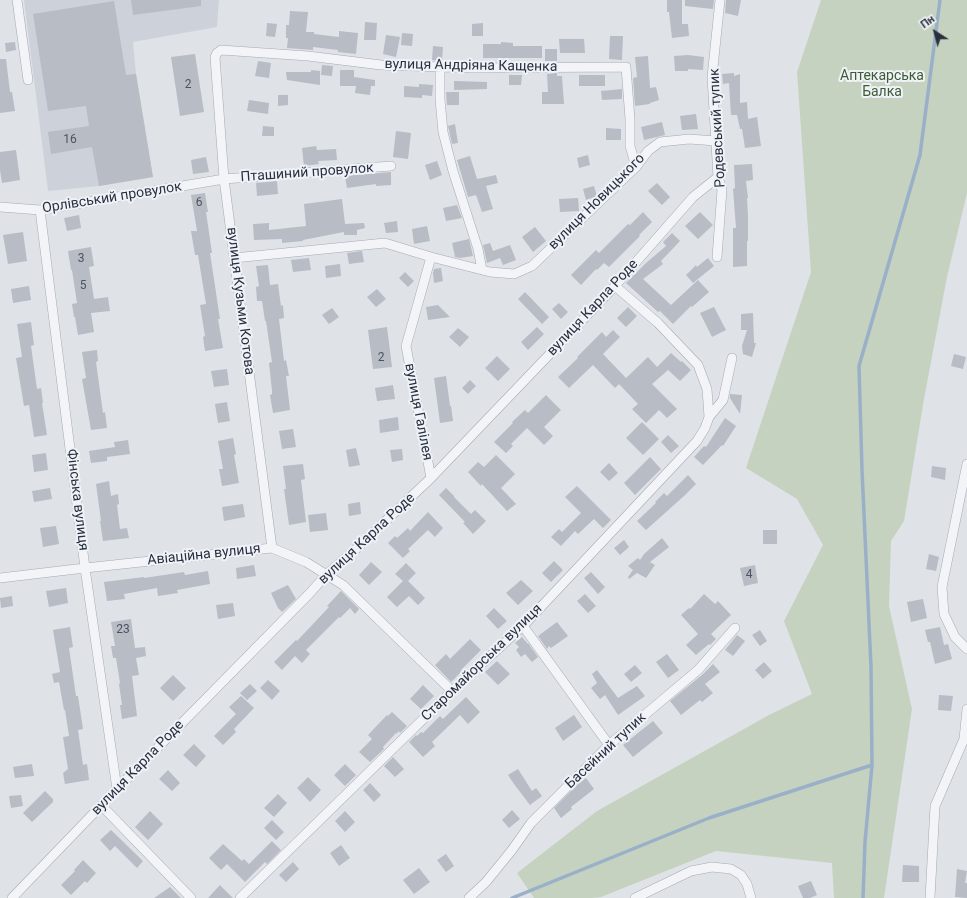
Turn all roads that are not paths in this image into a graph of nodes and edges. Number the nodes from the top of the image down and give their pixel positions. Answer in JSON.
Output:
{"nodes":[{"id":1,"x":17,"y":0,"type":"edge"},
{"id":2,"x":720,"y":0,"type":"edge"},
{"id":3,"x":217,"y":53,"type":"joint"},
{"id":4,"x":440,"y":67,"type":"junction"},
{"id":5,"x":28,"y":80,"type":"dead end"},
{"id":6,"x":716,"y":141,"type":"junction"},
{"id":7,"x":391,"y":166,"type":"dead end"},
{"id":8,"x":636,"y":167,"type":"junction"},
{"id":9,"x":718,"y":177,"type":"junction"},
{"id":10,"x":224,"y":179,"type":"junction"},
{"id":11,"x":0,"y":207,"type":"edge"},
{"id":12,"x":40,"y":210,"type":"junction"},
{"id":13,"x":717,"y":256,"type":"dead end"},
{"id":14,"x":431,"y":257,"type":"junction"},
{"id":15,"x":234,"y":258,"type":"junction"},
{"id":16,"x":482,"y":270,"type":"junction"},
{"id":17,"x":615,"y":286,"type":"junction"},
{"id":18,"x":732,"y":358,"type":"dead end"},
{"id":19,"x":709,"y":417,"type":"junction"},
{"id":20,"x":967,"y":464,"type":"edge"},
{"id":21,"x":431,"y":478,"type":"junction"},
{"id":22,"x":272,"y":548,"type":"junction"},
{"id":23,"x":85,"y":568,"type":"junction"},
{"id":24,"x":327,"y":574,"type":"junction"},
{"id":25,"x":0,"y":578,"type":"edge"},
{"id":26,"x":523,"y":626,"type":"junction"},
{"id":27,"x":735,"y":628,"type":"dead end"},
{"id":28,"x":967,"y":649,"type":"edge"},
{"id":29,"x":452,"y":692,"type":"junction"},
{"id":30,"x":967,"y":709,"type":"edge"},
{"id":31,"x":609,"y":745,"type":"junction"},
{"id":32,"x":117,"y":789,"type":"junction"},
{"id":33,"x":102,"y":806,"type":"junction"},
{"id":34,"x":12,"y":898,"type":"edge"},
{"id":35,"x":191,"y":898,"type":"edge"},
{"id":36,"x":240,"y":898,"type":"edge"},
{"id":37,"x":469,"y":898,"type":"edge"},
{"id":38,"x":635,"y":898,"type":"edge"},
{"id":39,"x":751,"y":898,"type":"edge"},
{"id":40,"x":930,"y":898,"type":"edge"}],
"edges":[{"from":1,"to":5,"type":"street"},
{"from":2,"to":6,"type":"street","name":"Родевський тупик"},
{"from":3,"to":4,"type":"street","name":"вулиця Андріяна Кащенка"},
{"from":3,"to":10,"type":"street","name":"вулиця Кузьми Котова"},
{"from":4,"to":8,"type":"street","name":"вулиця Андріяна Кащенка"},
{"from":4,"to":16,"type":"street"},
{"from":6,"to":8,"type":"street","name":"вулиця Новицького"},
{"from":6,"to":9,"type":"street","name":"Родевський тупик"},
{"from":7,"to":10,"type":"street","name":"Пташиний провулок"},
{"from":8,"to":16,"type":"street","name":"вулиця Новицького"},
{"from":9,"to":13,"type":"street","name":"Родевський тупик"},
{"from":9,"to":17,"type":"street","name":"вулиця Карла Роде"},
{"from":10,"to":12,"type":"street","name":"Орлівський провулок"},
{"from":10,"to":15,"type":"street","name":"вулиця Кузьми Котова"},
{"from":11,"to":12,"type":"street","name":"Орлівський провулок"},
{"from":12,"to":23,"type":"street","name":"Фінська вулиця"},
{"from":14,"to":15,"type":"street","name":"вулиця Новицького"},
{"from":14,"to":16,"type":"street","name":"вулиця Новицького"},
{"from":14,"to":21,"type":"street","name":"вулиця Галілея"},
{"from":15,"to":22,"type":"street","name":"вулиця Кузьми Котова"},
{"from":17,"to":19,"type":"street","name":"Старомайорська вулиця"},
{"from":17,"to":21,"type":"street","name":"вулиця Карла Роде"},
{"from":18,"to":19,"type":"street","name":"Старомайорська вулиця"},
{"from":19,"to":26,"type":"street","name":"Старомайорська вулиця"},
{"from":20,"to":28,"type":"street"},
{"from":21,"to":24,"type":"street","name":"вулиця Карла Роде"},
{"from":22,"to":23,"type":"street","name":"Авіаційна вулиця"},
{"from":22,"to":24,"type":"street","name":"Авіаційна вулиця"},
{"from":23,"to":25,"type":"street","name":"Авіаційна вулиця"},
{"from":23,"to":32,"type":"street","name":"Фінська вулиця"},
{"from":24,"to":29,"type":"street","name":"Авіаційна вулиця"},
{"from":24,"to":32,"type":"street","name":"вулиця Карла Роде"},
{"from":26,"to":29,"type":"street","name":"Старомайорська вулиця"},
{"from":26,"to":31,"type":"street"},
{"from":27,"to":31,"type":"street","name":"Басейний тупик"},
{"from":29,"to":36,"type":"street","name":"Старомайорська вулиця"},
{"from":30,"to":40,"type":"street"},
{"from":31,"to":37,"type":"street","name":"Басейний тупик"},
{"from":32,"to":33,"type":"street","name":"вулиця Карла Роде"},
{"from":33,"to":34,"type":"street","name":"вулиця Карла Роде"},
{"from":33,"to":35,"type":"street"},
{"from":38,"to":39,"type":"street"}]}
